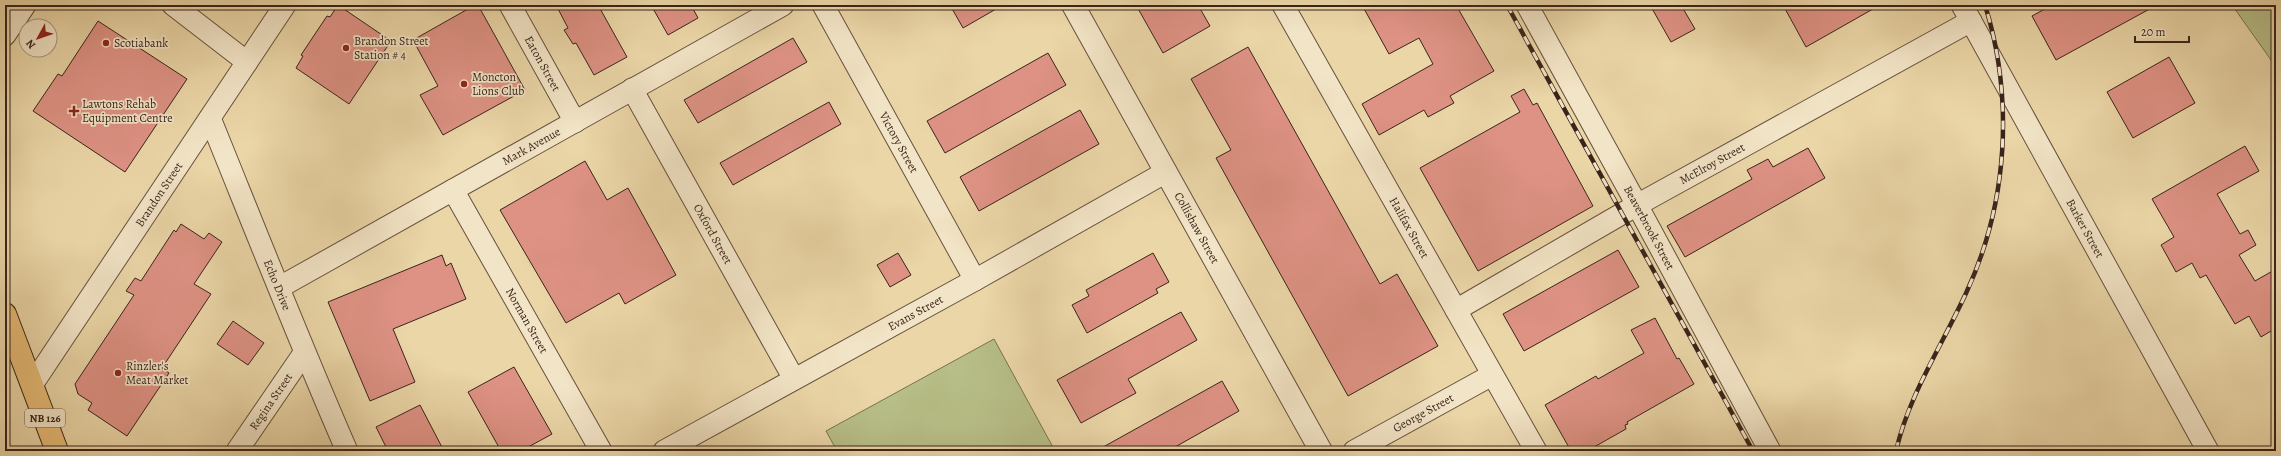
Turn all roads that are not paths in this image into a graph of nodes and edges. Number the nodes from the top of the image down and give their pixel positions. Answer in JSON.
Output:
{"nodes":[{"id":1,"x":25,"y":5,"type":"edge"},
{"id":2,"x":173,"y":5,"type":"edge"},
{"id":3,"x":286,"y":5,"type":"edge"},
{"id":4,"x":510,"y":5,"type":"edge"},
{"id":5,"x":783,"y":5,"type":"edge"},
{"id":6,"x":823,"y":5,"type":"edge"},
{"id":7,"x":1073,"y":5,"type":"edge"},
{"id":8,"x":1283,"y":5,"type":"edge"},
{"id":9,"x":1527,"y":5,"type":"edge"},
{"id":10,"x":1967,"y":13,"type":"edge"},
{"id":11,"x":5,"y":35,"type":"edge"},
{"id":12,"x":247,"y":62,"type":"junction"},
{"id":13,"x":632,"y":90,"type":"junction"},
{"id":14,"x":210,"y":118,"type":"junction"},
{"id":15,"x":575,"y":122,"type":"junction"},
{"id":16,"x":1166,"y":172,"type":"junction"},
{"id":17,"x":453,"y":190,"type":"junction"},
{"id":18,"x":1637,"y":205,"type":"junction"},
{"id":19,"x":975,"y":280,"type":"junction"},
{"id":20,"x":280,"y":287,"type":"junction"},
{"id":21,"x":1456,"y":310,"type":"junction"},
{"id":22,"x":5,"y":314,"type":"edge"},
{"id":23,"x":304,"y":353,"type":"junction"},
{"id":24,"x":1492,"y":374,"type":"junction"},
{"id":25,"x":794,"y":379,"type":"junction"},
{"id":26,"x":32,"y":385,"type":"junction"},
{"id":27,"x":57,"y":451,"type":"edge"},
{"id":28,"x":237,"y":451,"type":"edge"},
{"id":29,"x":347,"y":451,"type":"edge"},
{"id":30,"x":601,"y":451,"type":"edge"},
{"id":31,"x":664,"y":451,"type":"edge"},
{"id":32,"x":1321,"y":451,"type":"edge"},
{"id":33,"x":1354,"y":451,"type":"edge"},
{"id":34,"x":1536,"y":451,"type":"edge"},
{"id":35,"x":1770,"y":451,"type":"edge"},
{"id":36,"x":2208,"y":451,"type":"edge"}],
"edges":[{"from":1,"to":11,"type":"street"},
{"from":2,"to":12,"type":"street"},
{"from":3,"to":12,"type":"street","name":"Brandon Street"},
{"from":4,"to":15,"type":"street","name":"Eaton Street"},
{"from":5,"to":13,"type":"street","name":"Mark Avenue"},
{"from":6,"to":19,"type":"street","name":"Victory Street"},
{"from":7,"to":16,"type":"street","name":"Collishaw Street"},
{"from":8,"to":21,"type":"street","name":"Halifax Street"},
{"from":9,"to":18,"type":"street","name":"Beaverbrook Street"},
{"from":10,"to":18,"type":"street","name":"McElroy Street"},
{"from":10,"to":36,"type":"street","name":"Barker Street"},
{"from":12,"to":14,"type":"street","name":"Brandon Street"},
{"from":13,"to":15,"type":"street","name":"Mark Avenue"},
{"from":13,"to":25,"type":"street","name":"Oxford Street"},
{"from":14,"to":20,"type":"street","name":"Echo Drive"},
{"from":14,"to":26,"type":"street","name":"Brandon Street"},
{"from":15,"to":17,"type":"street","name":"Mark Avenue"},
{"from":16,"to":19,"type":"street","name":"Evans Street"},
{"from":16,"to":32,"type":"street","name":"Collishaw Street"},
{"from":17,"to":20,"type":"street","name":"Mark Avenue"},
{"from":17,"to":30,"type":"street","name":"Norman Street"},
{"from":18,"to":21,"type":"street","name":"McElroy Street"},
{"from":18,"to":35,"type":"street","name":"Beaverbrook Street"},
{"from":19,"to":25,"type":"street","name":"Evans Street"},
{"from":20,"to":23,"type":"street","name":"Echo Drive"},
{"from":21,"to":24,"type":"street","name":"Halifax Street"},
{"from":22,"to":26,"type":"main road","number":"NB 126"},
{"from":23,"to":28,"type":"street","name":"Regina Street"},
{"from":23,"to":29,"type":"street","name":"Echo Drive"},
{"from":24,"to":33,"type":"street","name":"George Street"},
{"from":24,"to":34,"type":"street","name":"Halifax Street"},
{"from":25,"to":31,"type":"street","name":"Evans Street"},
{"from":26,"to":27,"type":"main road","number":"NB 126"}]}
